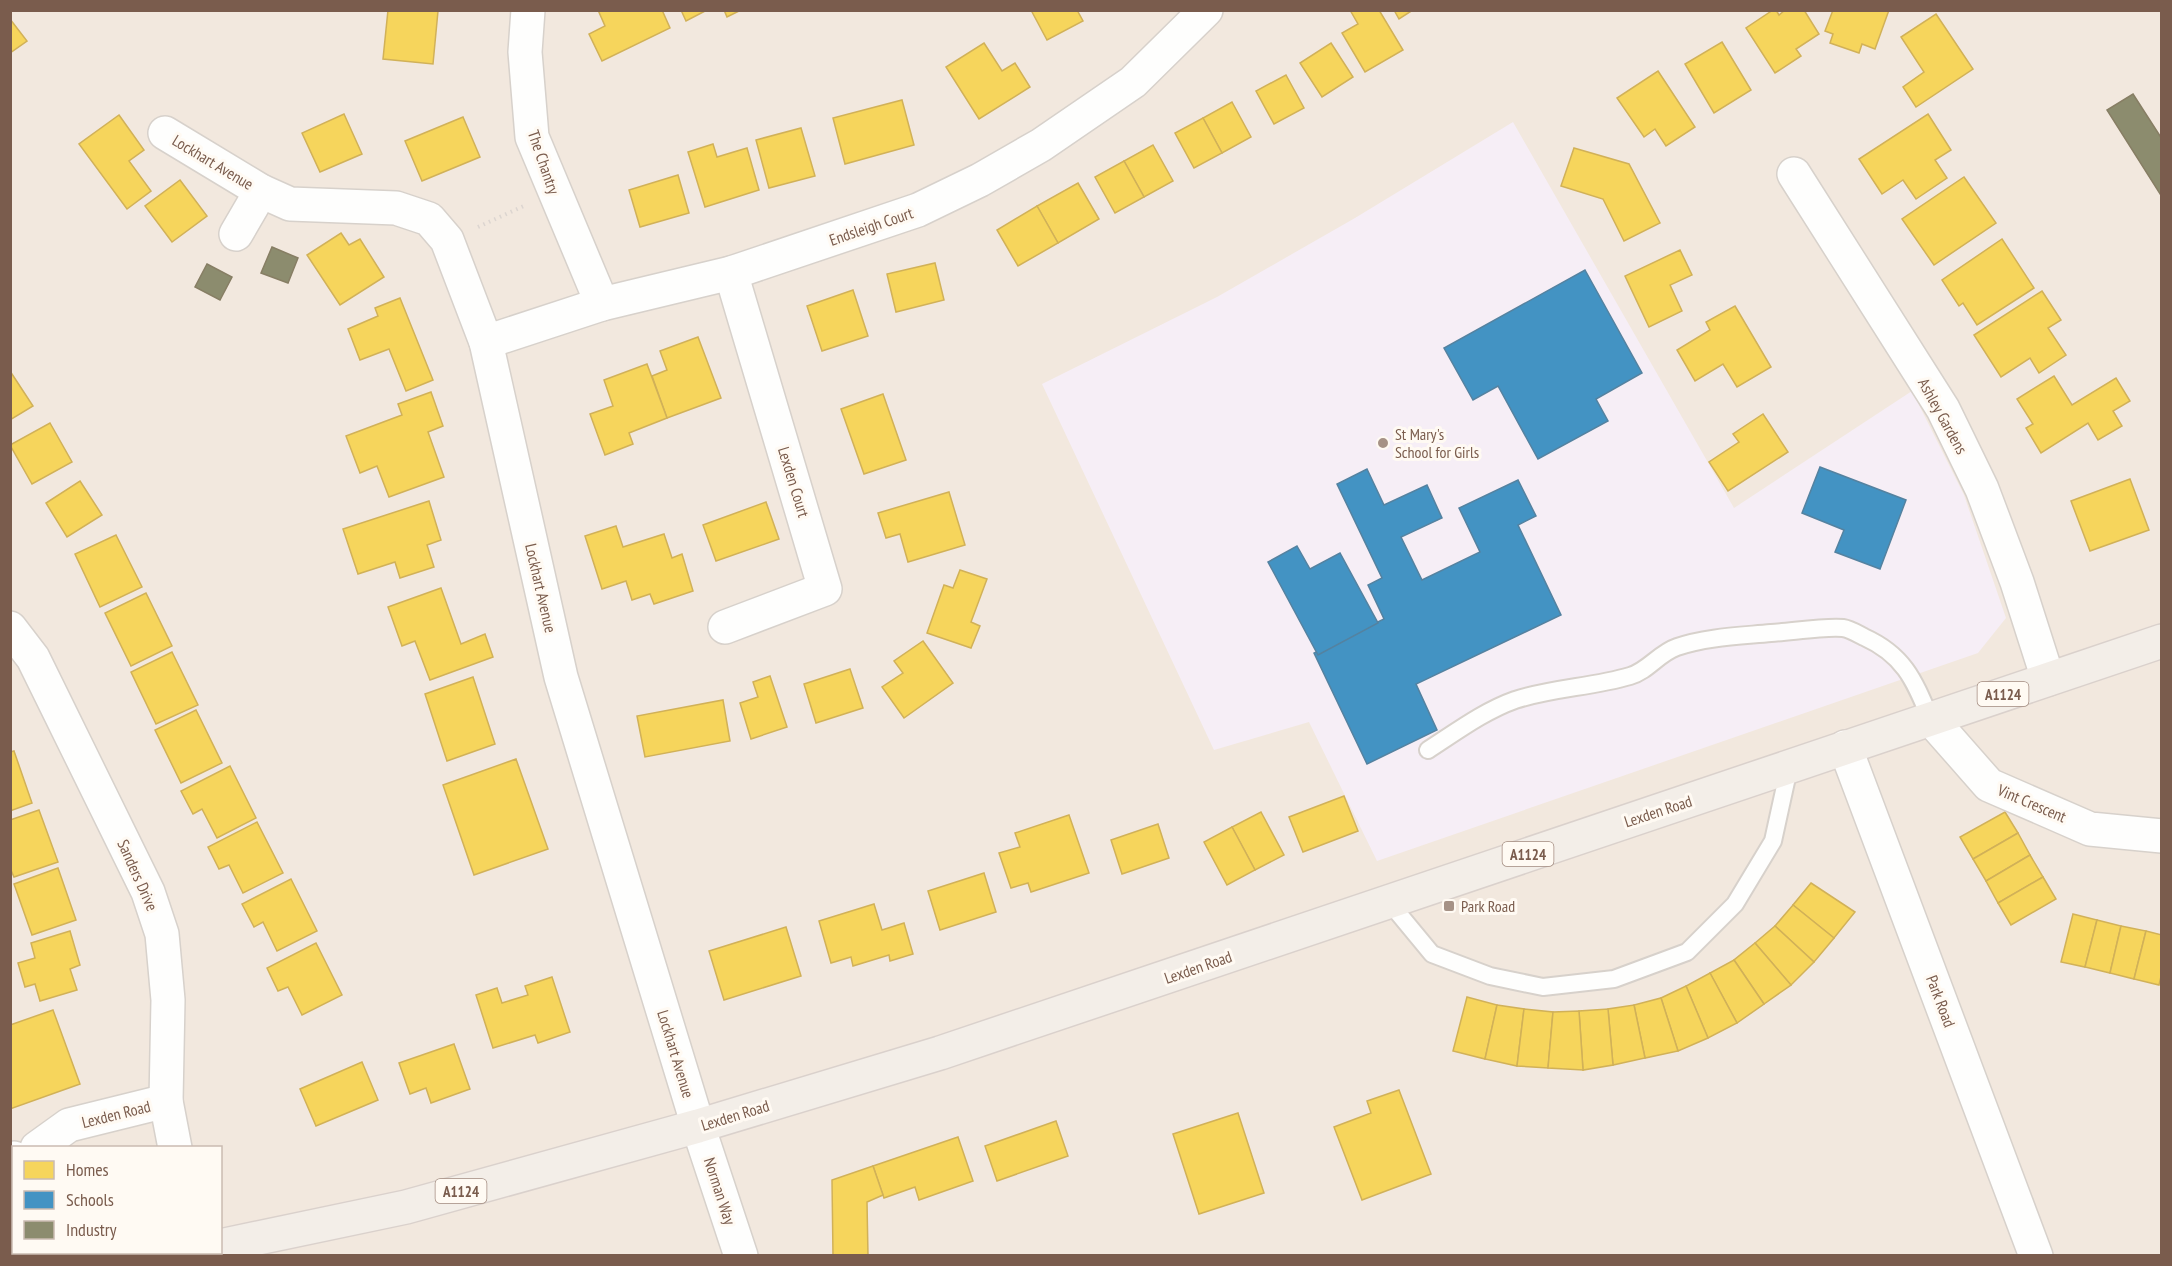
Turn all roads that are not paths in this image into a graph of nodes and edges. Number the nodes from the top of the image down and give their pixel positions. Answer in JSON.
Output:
{"nodes":[{"id":1,"x":528,"y":10,"type":"edge"},
{"id":2,"x":1206,"y":10,"type":"edge"},
{"id":3,"x":165,"y":133,"type":"dead end"},
{"id":4,"x":1794,"y":174,"type":"dead end"},
{"id":5,"x":261,"y":191,"type":"junction"},
{"id":6,"x":236,"y":234,"type":"dead end"},
{"id":7,"x":731,"y":273,"type":"junction"},
{"id":8,"x":602,"y":304,"type":"junction"},
{"id":9,"x":486,"y":342,"type":"junction"},
{"id":10,"x":725,"y":627,"type":"dead end"},
{"id":11,"x":10,"y":628,"type":"edge"},
{"id":12,"x":2162,"y":641,"type":"edge"},
{"id":13,"x":2048,"y":679,"type":"junction"},
{"id":14,"x":1930,"y":718,"type":"junction"},
{"id":15,"x":1845,"y":747,"type":"junction"},
{"id":16,"x":1428,"y":750,"type":"dead end"},
{"id":17,"x":1789,"y":768,"type":"junction"},
{"id":18,"x":2162,"y":836,"type":"edge"},
{"id":19,"x":1389,"y":902,"type":"junction"},
{"id":20,"x":166,"y":1101,"type":"junction"},
{"id":21,"x":698,"y":1126,"type":"junction"},
{"id":22,"x":40,"y":1146,"type":"edge"},
{"id":23,"x":175,"y":1146,"type":"edge"},
{"id":24,"x":222,"y":1246,"type":"edge"},
{"id":25,"x":741,"y":1256,"type":"edge"},
{"id":26,"x":2036,"y":1256,"type":"edge"}],
"edges":[{"from":1,"to":8,"type":"street","name":"The Chantry"},
{"from":2,"to":7,"type":"street","name":"Endsleigh Court"},
{"from":3,"to":5,"type":"street","name":"Lockhart Avenue"},
{"from":4,"to":13,"type":"street","name":"Ashley Gardens"},
{"from":5,"to":6,"type":"street","name":"Lockhart Avenue"},
{"from":5,"to":9,"type":"street","name":"Lockhart Avenue"},
{"from":7,"to":8,"type":"street","name":"Endsleigh Court"},
{"from":7,"to":10,"type":"street","name":"Lexden Court"},
{"from":8,"to":9,"type":"street","name":"Endsleigh Court"},
{"from":9,"to":21,"type":"street","name":"Lockhart Avenue"},
{"from":11,"to":20,"type":"street","name":"Sanders Drive"},
{"from":12,"to":13,"type":"main road","name":"Lexden Road","number":"A1124"},
{"from":13,"to":14,"type":"main road","name":"Lexden Road","number":"A1124"},
{"from":14,"to":15,"type":"main road","name":"Lexden Road","number":"A1124"},
{"from":14,"to":16,"type":"lane"},
{"from":14,"to":18,"type":"street","name":"Vint Crescent"},
{"from":15,"to":17,"type":"main road","name":"Lexden Road","number":"A1124"},
{"from":15,"to":26,"type":"street","name":"Park Road"},
{"from":17,"to":19,"type":"main road","name":"Lexden Road","number":"A1124"},
{"from":17,"to":19,"type":"lane"},
{"from":19,"to":21,"type":"main road","name":"Lexden Road","number":"A1124"},
{"from":20,"to":22,"type":"street","name":"Lexden Road"},
{"from":20,"to":23,"type":"street","name":"Sanders Drive"},
{"from":21,"to":24,"type":"main road","name":"Lexden Road","number":"A1124"},
{"from":21,"to":25,"type":"street","name":"Norman Way"}]}
